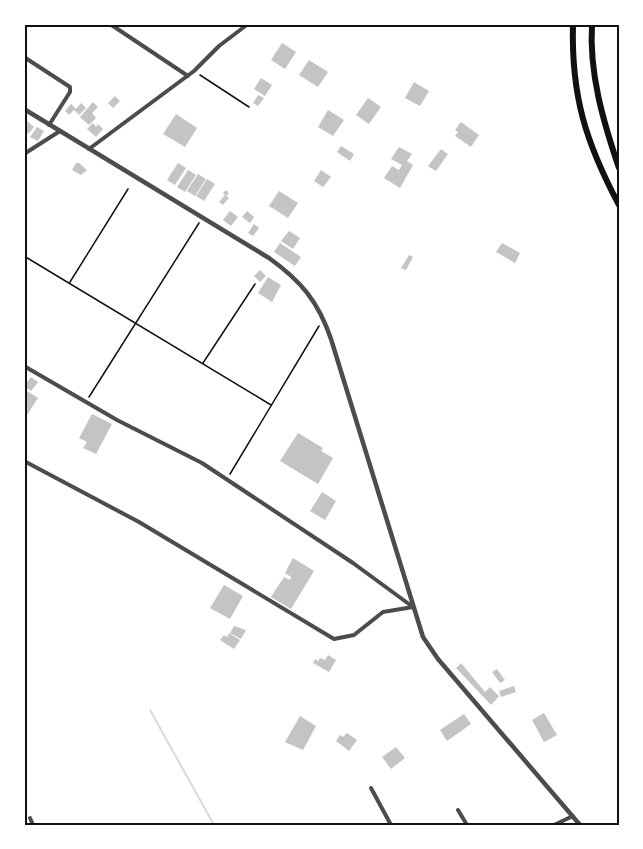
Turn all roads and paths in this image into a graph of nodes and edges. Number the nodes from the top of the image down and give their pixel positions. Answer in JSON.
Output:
{"nodes":[{"id":1,"x":111,"y":24,"type":"edge"},
{"id":2,"x":248,"y":24,"type":"edge"},
{"id":3,"x":573,"y":24,"type":"edge"},
{"id":4,"x":592,"y":24,"type":"edge"},
{"id":5,"x":24,"y":57,"type":"edge"},
{"id":6,"x":194,"y":71,"type":"junction"},
{"id":7,"x":188,"y":75,"type":"junction"},
{"id":8,"x":249,"y":107,"type":"dead end"},
{"id":9,"x":24,"y":109,"type":"edge"},
{"id":10,"x":49,"y":125,"type":"junction"},
{"id":11,"x":60,"y":131,"type":"junction"},
{"id":12,"x":89,"y":149,"type":"junction"},
{"id":13,"x":24,"y":154,"type":"edge"},
{"id":14,"x":619,"y":168,"type":"edge"},
{"id":15,"x":128,"y":189,"type":"dead end"},
{"id":16,"x":619,"y":206,"type":"edge"},
{"id":17,"x":203,"y":218,"type":"junction"},
{"id":18,"x":24,"y":256,"type":"edge"},
{"id":19,"x":69,"y":283,"type":"junction"},
{"id":20,"x":255,"y":284,"type":"dead end"},
{"id":21,"x":324,"y":318,"type":"junction"},
{"id":22,"x":135,"y":323,"type":"junction"},
{"id":23,"x":203,"y":364,"type":"junction"},
{"id":24,"x":24,"y":366,"type":"edge"},
{"id":25,"x":86,"y":402,"type":"junction"},
{"id":26,"x":271,"y":405,"type":"junction"},
{"id":27,"x":24,"y":460,"type":"edge"},
{"id":28,"x":227,"y":479,"type":"junction"},
{"id":29,"x":413,"y":607,"type":"junction"},
{"id":30,"x":371,"y":788,"type":"dead end"},
{"id":31,"x":458,"y":810,"type":"dead end"},
{"id":32,"x":573,"y":816,"type":"junction"},
{"id":33,"x":30,"y":818,"type":"dead end"},
{"id":34,"x":33,"y":825,"type":"edge"},
{"id":35,"x":391,"y":825,"type":"edge"},
{"id":36,"x":467,"y":825,"type":"edge"},
{"id":37,"x":554,"y":825,"type":"edge"},
{"id":38,"x":580,"y":825,"type":"edge"}],
"edges":[{"from":1,"to":7,"type":"street"},
{"from":2,"to":6,"type":"street"},
{"from":3,"to":16,"type":"highway"},
{"from":4,"to":14,"type":"highway"},
{"from":5,"to":10,"type":"street"},
{"from":6,"to":7,"type":"street"},
{"from":6,"to":8,"type":"path"},
{"from":7,"to":12,"type":"street"},
{"from":9,"to":10,"type":"street"},
{"from":10,"to":11,"type":"street"},
{"from":11,"to":12,"type":"street"},
{"from":11,"to":13,"type":"street"},
{"from":12,"to":17,"type":"street"},
{"from":15,"to":19,"type":"path"},
{"from":17,"to":21,"type":"street"},
{"from":17,"to":22,"type":"path"},
{"from":18,"to":19,"type":"path"},
{"from":19,"to":22,"type":"path"},
{"from":20,"to":23,"type":"path"},
{"from":21,"to":26,"type":"path"},
{"from":21,"to":29,"type":"street"},
{"from":22,"to":23,"type":"path"},
{"from":22,"to":25,"type":"path"},
{"from":23,"to":26,"type":"path"},
{"from":24,"to":25,"type":"street"},
{"from":25,"to":28,"type":"street"},
{"from":26,"to":28,"type":"path"},
{"from":27,"to":29,"type":"street"},
{"from":28,"to":29,"type":"street"},
{"from":29,"to":32,"type":"street"},
{"from":30,"to":35,"type":"street"},
{"from":31,"to":36,"type":"street"},
{"from":32,"to":37,"type":"street"},
{"from":32,"to":38,"type":"street"},
{"from":33,"to":34,"type":"street"}]}
